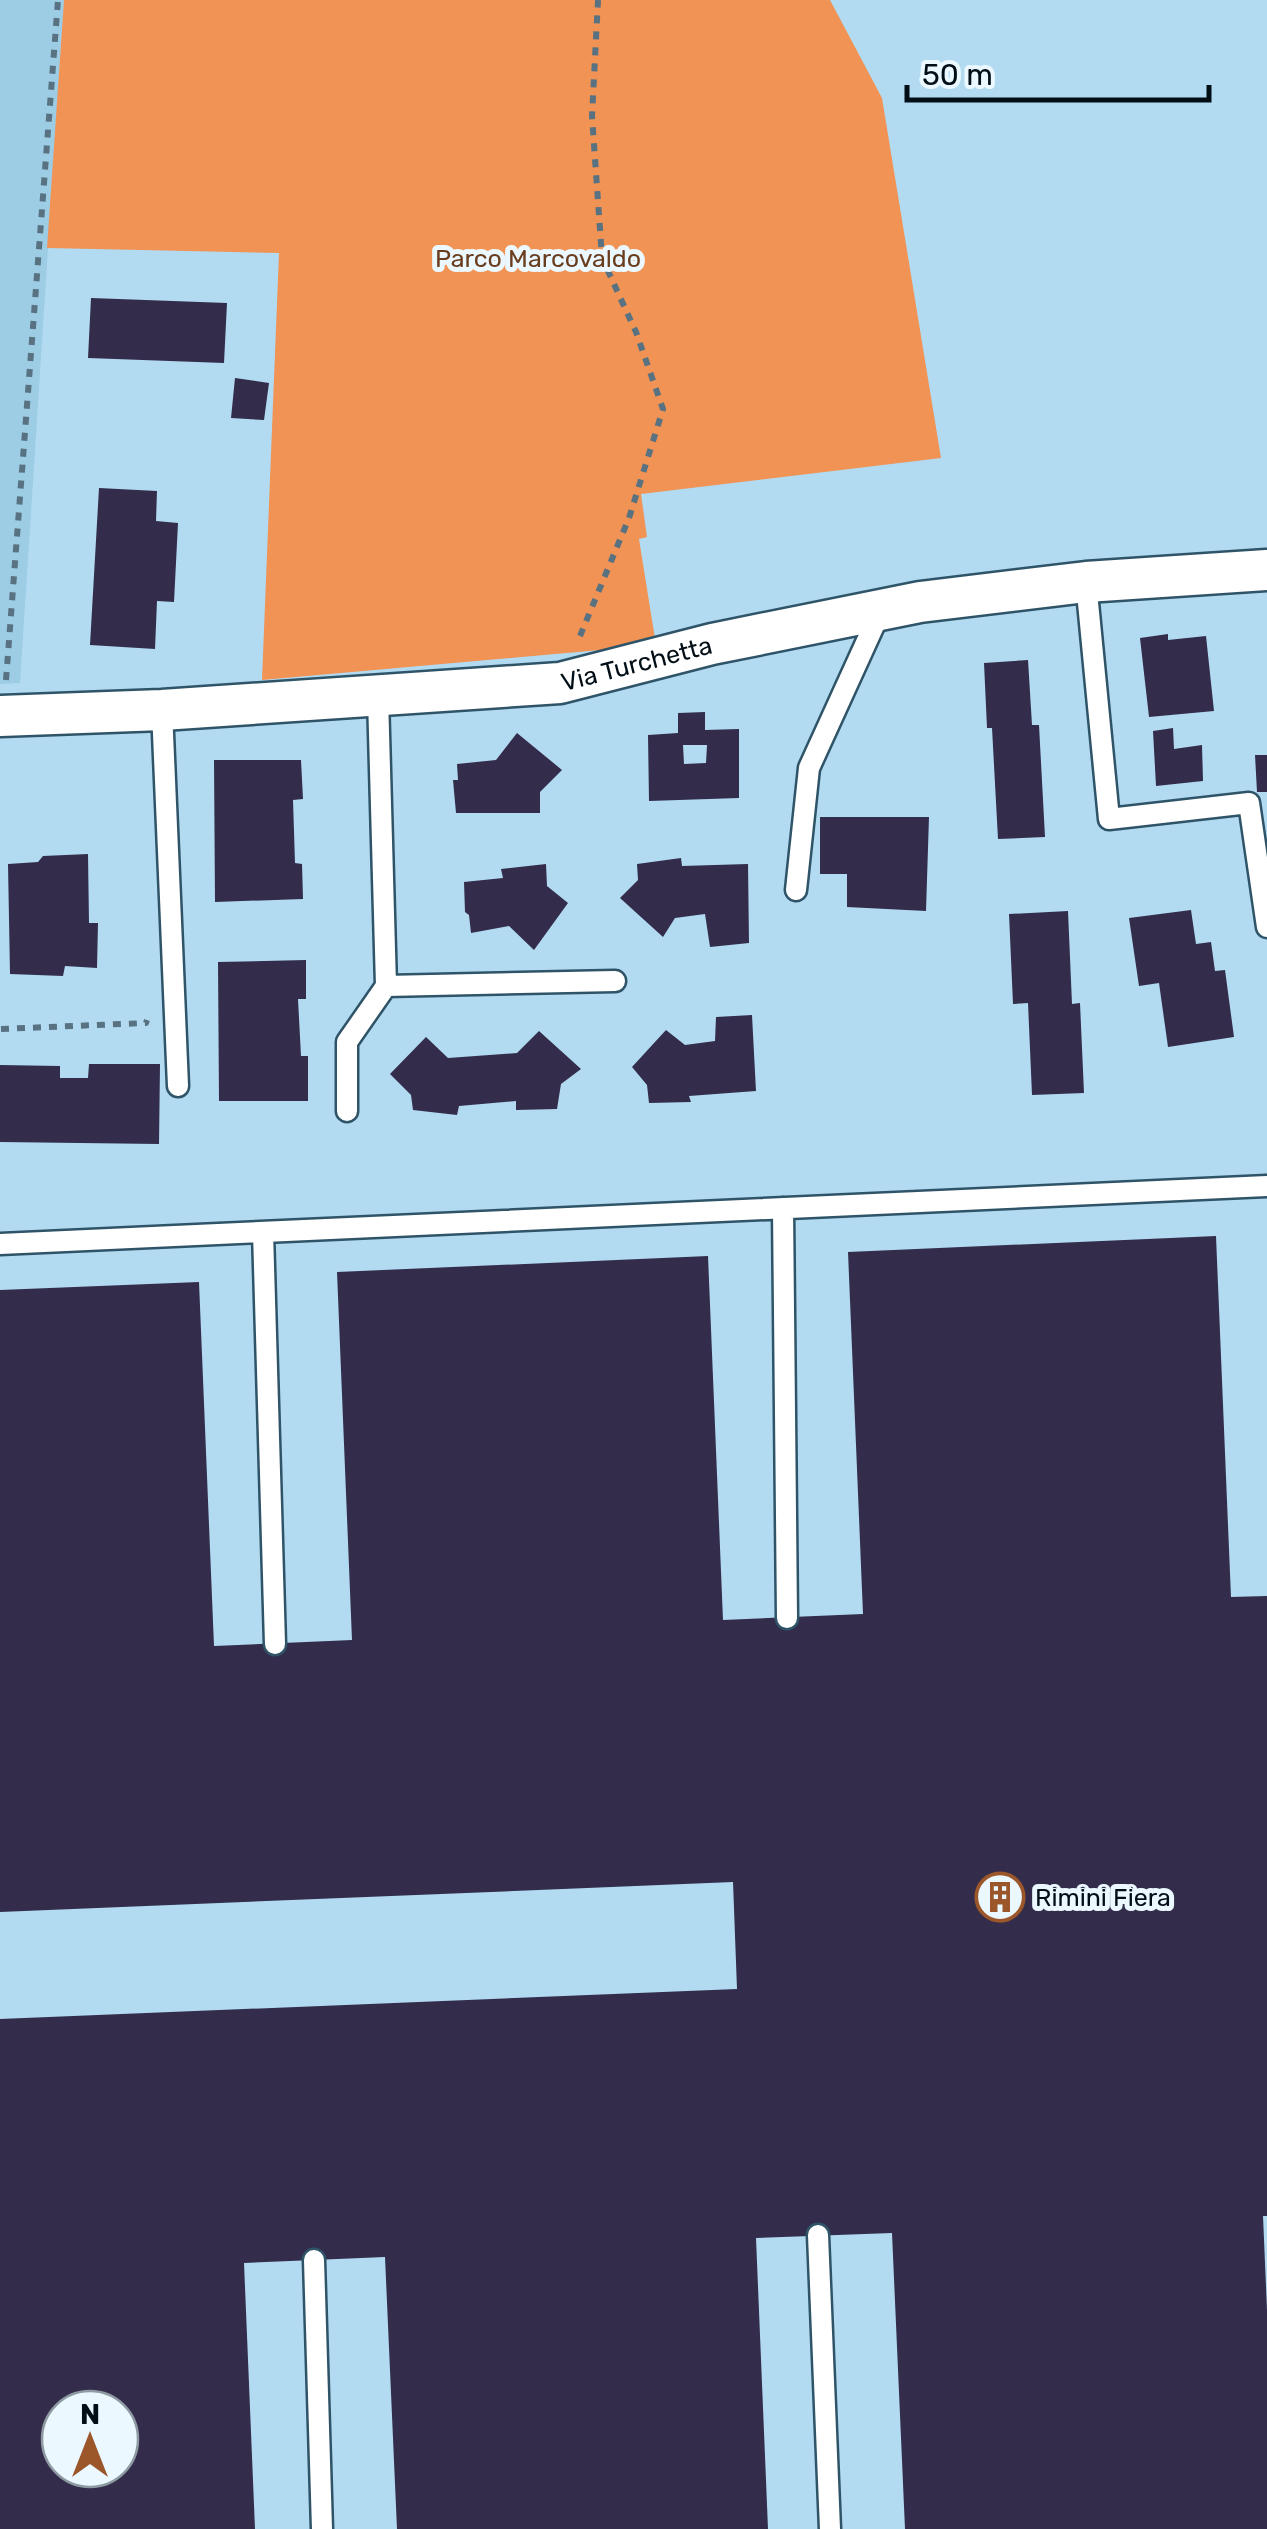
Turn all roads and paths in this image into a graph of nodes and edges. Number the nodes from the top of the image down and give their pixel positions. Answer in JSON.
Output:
{"nodes":[{"id":1,"x":58,"y":0,"type":"edge"},
{"id":2,"x":598,"y":0,"type":"edge"},
{"id":3,"x":1267,"y":570,"type":"edge"},
{"id":4,"x":1086,"y":582,"type":"junction"},
{"id":5,"x":882,"y":608,"type":"junction"},
{"id":6,"x":560,"y":683,"type":"junction"},
{"id":7,"x":378,"y":697,"type":"junction"},
{"id":8,"x":162,"y":710,"type":"junction"},
{"id":9,"x":2,"y":716,"type":"edge"},
{"id":10,"x":796,"y":890,"type":"dead end"},
{"id":11,"x":1267,"y":927,"type":"edge"},
{"id":12,"x":615,"y":981,"type":"dead end"},
{"id":13,"x":386,"y":986,"type":"junction"},
{"id":14,"x":174,"y":997,"type":"junction"},
{"id":15,"x":1,"y":1030,"type":"edge"},
{"id":16,"x":178,"y":1086,"type":"dead end"},
{"id":17,"x":347,"y":1111,"type":"dead end"},
{"id":18,"x":1267,"y":1186,"type":"edge"},
{"id":19,"x":783,"y":1208,"type":"junction"},
{"id":20,"x":263,"y":1232,"type":"junction"},
{"id":21,"x":0,"y":1244,"type":"edge"},
{"id":22,"x":787,"y":1618,"type":"dead end"},
{"id":23,"x":275,"y":1644,"type":"dead end"},
{"id":24,"x":818,"y":2235,"type":"dead end"},
{"id":25,"x":314,"y":2260,"type":"dead end"},
{"id":26,"x":322,"y":2529,"type":"edge"},
{"id":27,"x":830,"y":2529,"type":"edge"}],
"edges":[{"from":1,"to":9,"type":"path"},
{"from":2,"to":6,"type":"path"},
{"from":3,"to":4,"type":"street","name":"Via Turchetta"},
{"from":4,"to":5,"type":"street","name":"Via Turchetta"},
{"from":4,"to":11,"type":"lane"},
{"from":5,"to":6,"type":"street","name":"Via Turchetta"},
{"from":5,"to":10,"type":"lane"},
{"from":6,"to":7,"type":"street","name":"Via Turchetta"},
{"from":7,"to":8,"type":"street","name":"Via Turchetta"},
{"from":7,"to":13,"type":"lane"},
{"from":8,"to":9,"type":"street","name":"Via Turchetta"},
{"from":8,"to":14,"type":"lane"},
{"from":12,"to":13,"type":"lane"},
{"from":13,"to":17,"type":"lane"},
{"from":14,"to":15,"type":"path"},
{"from":14,"to":16,"type":"lane"},
{"from":18,"to":19,"type":"lane"},
{"from":19,"to":20,"type":"lane"},
{"from":19,"to":22,"type":"lane"},
{"from":20,"to":21,"type":"lane"},
{"from":20,"to":23,"type":"lane"},
{"from":24,"to":27,"type":"lane"},
{"from":25,"to":26,"type":"lane"}]}
